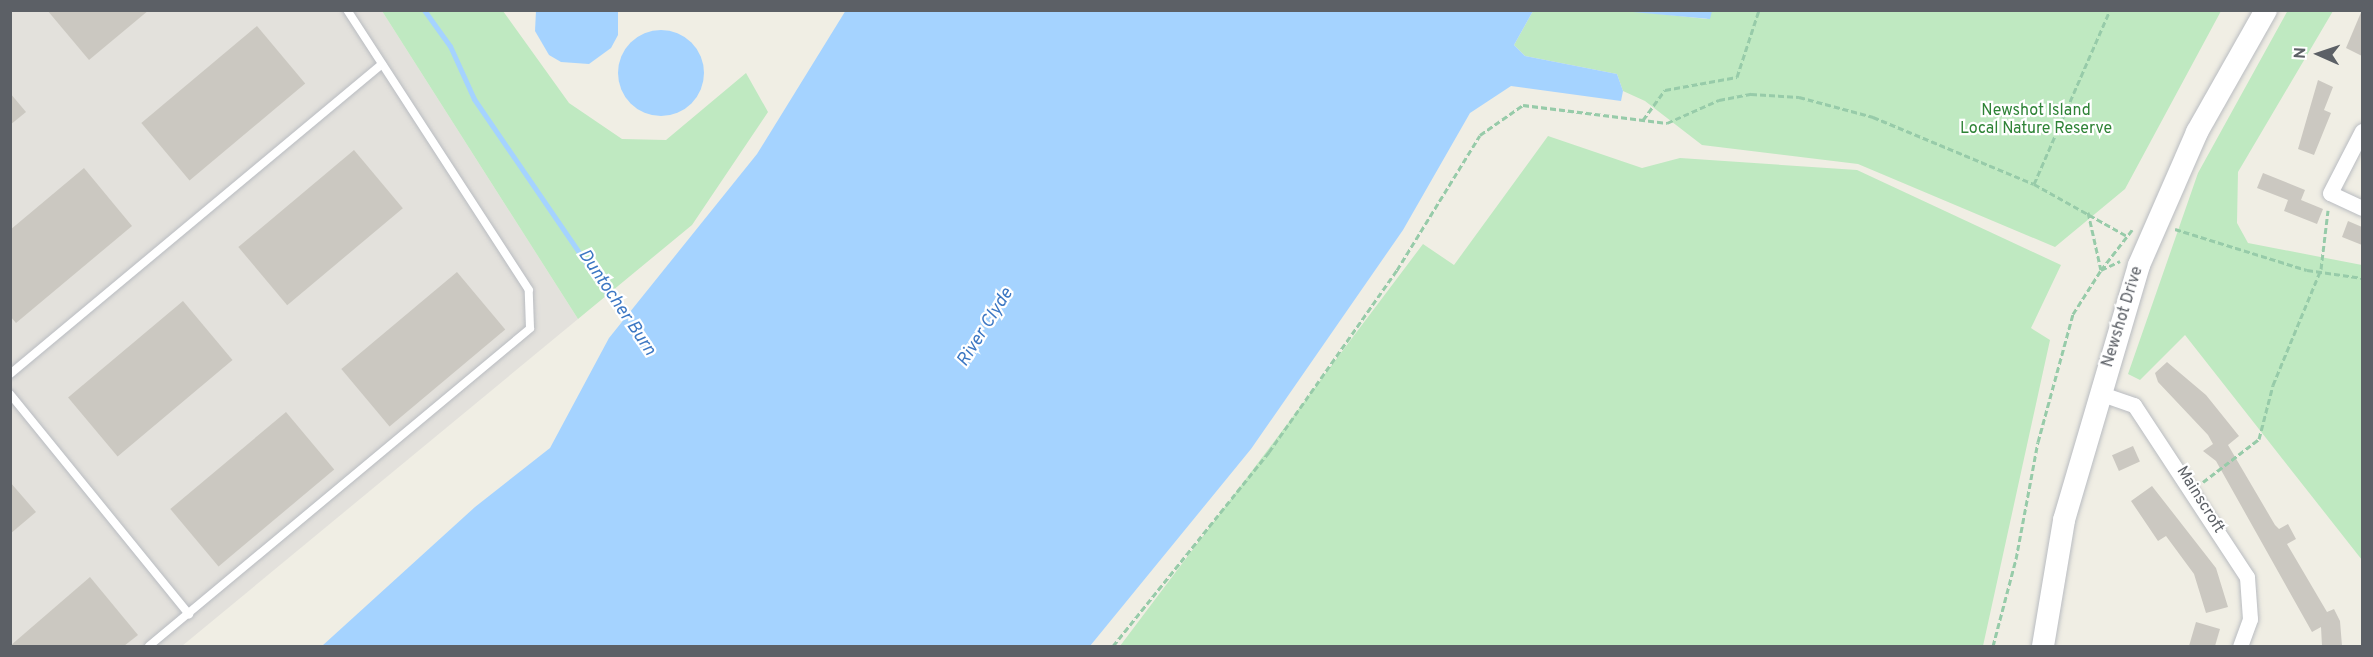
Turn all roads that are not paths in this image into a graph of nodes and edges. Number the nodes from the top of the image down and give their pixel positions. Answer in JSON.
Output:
{"nodes":[{"id":1,"x":347,"y":10,"type":"edge"},
{"id":2,"x":2266,"y":10,"type":"edge"},
{"id":3,"x":382,"y":64,"type":"junction"},
{"id":4,"x":2362,"y":131,"type":"edge"},
{"id":5,"x":2362,"y":208,"type":"edge"},
{"id":6,"x":10,"y":374,"type":"edge"},
{"id":7,"x":2099,"y":393,"type":"junction"},
{"id":8,"x":10,"y":394,"type":"edge"},
{"id":9,"x":189,"y":614,"type":"junction"},
{"id":10,"x":2243,"y":642,"type":"edge"},
{"id":11,"x":149,"y":646,"type":"edge"},
{"id":12,"x":2043,"y":646,"type":"edge"},
{"id":13,"x":2258,"y":646,"type":"edge"}],
"edges":[{"from":1,"to":3,"type":"lane"},
{"from":2,"to":7,"type":"street","name":"Newshot Drive"},
{"from":3,"to":6,"type":"lane"},
{"from":3,"to":9,"type":"lane"},
{"from":4,"to":5,"type":"street"},
{"from":7,"to":10,"type":"street","name":"Mainscroft"},
{"from":7,"to":12,"type":"street","name":"Newshot Drive"},
{"from":8,"to":9,"type":"lane"},
{"from":9,"to":11,"type":"lane"},
{"from":10,"to":13,"type":"street","name":"Mainscroft"}]}
